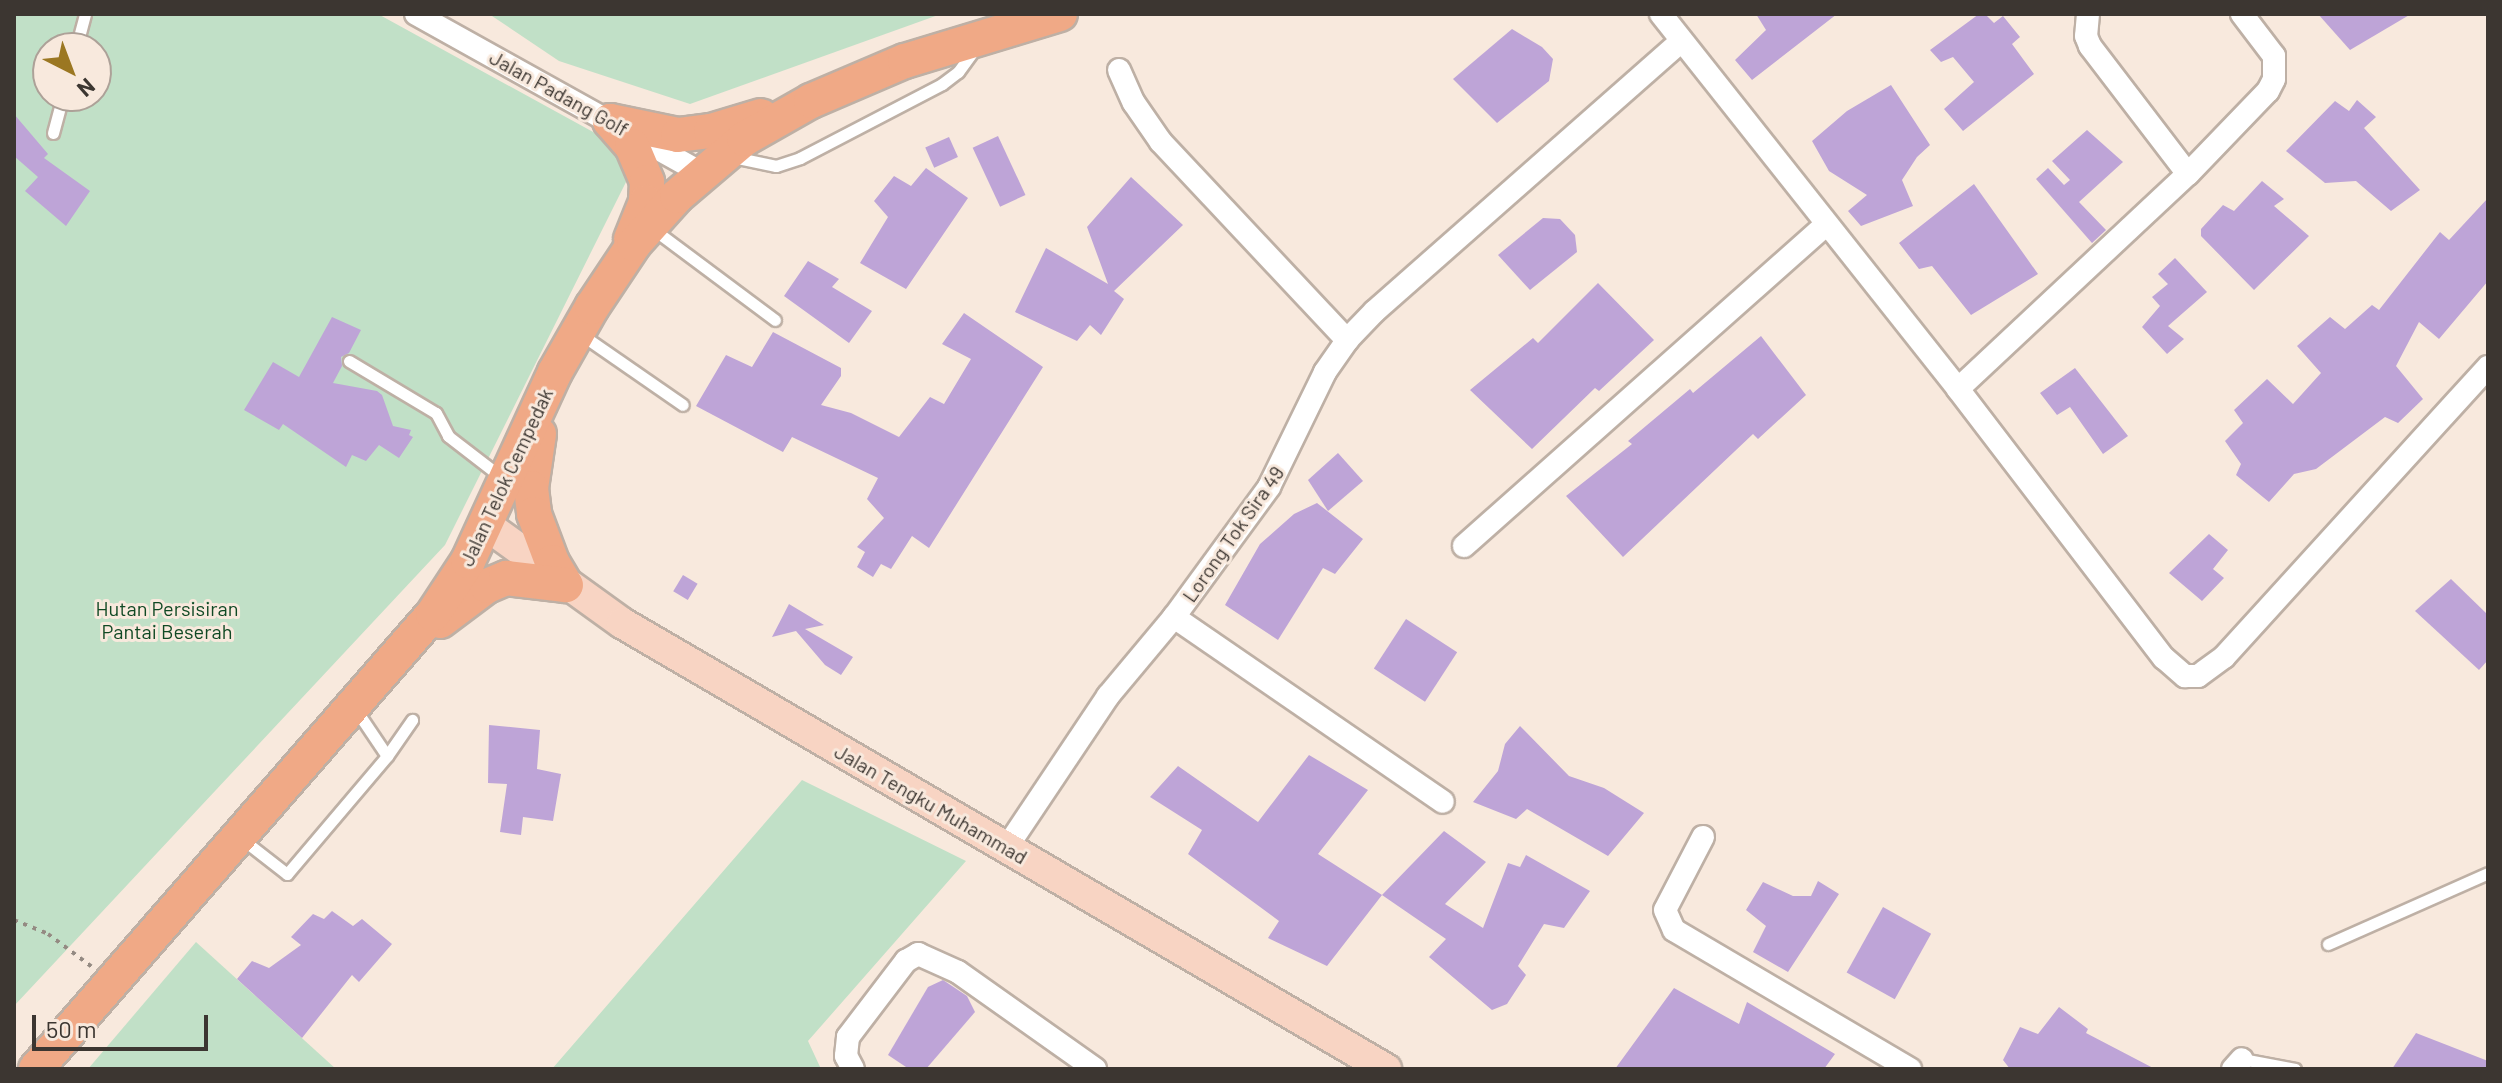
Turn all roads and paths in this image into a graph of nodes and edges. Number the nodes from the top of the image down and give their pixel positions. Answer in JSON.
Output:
{"nodes":[{"id":1,"x":416,"y":14,"type":"edge"},
{"id":2,"x":1060,"y":14,"type":"edge"},
{"id":3,"x":1661,"y":14,"type":"edge"},
{"id":4,"x":2088,"y":14,"type":"edge"},
{"id":5,"x":2242,"y":14,"type":"edge"},
{"id":6,"x":983,"y":37,"type":"junction"},
{"id":7,"x":1681,"y":41,"type":"junction"},
{"id":8,"x":1119,"y":70,"type":"dead end"},
{"id":9,"x":811,"y":101,"type":"junction"},
{"id":10,"x":59,"y":112,"type":"edge"},
{"id":11,"x":610,"y":121,"type":"junction"},
{"id":12,"x":53,"y":133,"type":"dead end"},
{"id":13,"x":712,"y":164,"type":"junction"},
{"id":14,"x":2188,"y":174,"type":"junction"},
{"id":15,"x":649,"y":226,"type":"junction"},
{"id":16,"x":1825,"y":226,"type":"junction"},
{"id":17,"x":612,"y":274,"type":"junction"},
{"id":18,"x":775,"y":320,"type":"dead end"},
{"id":19,"x":579,"y":333,"type":"junction"},
{"id":20,"x":1347,"y":340,"type":"junction"},
{"id":21,"x":349,"y":361,"type":"dead end"},
{"id":22,"x":2488,"y":367,"type":"edge"},
{"id":23,"x":555,"y":372,"type":"junction"},
{"id":24,"x":1958,"y":389,"type":"junction"},
{"id":25,"x":683,"y":405,"type":"dead end"},
{"id":26,"x":506,"y":480,"type":"junction"},
{"id":27,"x":486,"y":525,"type":"junction"},
{"id":28,"x":1464,"y":546,"type":"dead end"},
{"id":29,"x":566,"y":585,"type":"junction"},
{"id":30,"x":1174,"y":617,"type":"junction"},
{"id":31,"x":391,"y":663,"type":"junction"},
{"id":32,"x":353,"y":706,"type":"junction"},
{"id":33,"x":412,"y":720,"type":"dead end"},
{"id":34,"x":387,"y":756,"type":"junction"},
{"id":35,"x":1443,"y":802,"type":"dead end"},
{"id":36,"x":239,"y":836,"type":"junction"},
{"id":37,"x":1703,"y":837,"type":"dead end"},
{"id":38,"x":1007,"y":847,"type":"junction"},
{"id":39,"x":2488,"y":873,"type":"edge"},
{"id":40,"x":14,"y":920,"type":"edge"},
{"id":41,"x":2328,"y":944,"type":"dead end"},
{"id":42,"x":101,"y":993,"type":"junction"},
{"id":43,"x":1365,"y":1064,"type":"edge"},
{"id":44,"x":2238,"y":1064,"type":"edge"},
{"id":45,"x":14,"y":1069,"type":"edge"},
{"id":46,"x":36,"y":1069,"type":"edge"},
{"id":47,"x":853,"y":1069,"type":"edge"},
{"id":48,"x":1095,"y":1069,"type":"edge"},
{"id":49,"x":1910,"y":1069,"type":"edge"},
{"id":50,"x":2295,"y":1069,"type":"edge"}],
"edges":[{"from":1,"to":11,"type":"street","name":"Jalan Padang Golf"},
{"from":2,"to":6,"type":"main road","name":"Jalan Telok Cempedak"},
{"from":3,"to":7,"type":"street"},
{"from":4,"to":14,"type":"street"},
{"from":5,"to":14,"type":"street"},
{"from":6,"to":9,"type":"main road","name":"Jalan Telok Cempedak"},
{"from":6,"to":13,"type":"lane"},
{"from":7,"to":16,"type":"street"},
{"from":7,"to":20,"type":"street","name":"Lorong Tok Sira 49"},
{"from":8,"to":20,"type":"street"},
{"from":9,"to":11,"type":"main road"},
{"from":9,"to":13,"type":"main road","name":"Jalan Telok Cempedak"},
{"from":10,"to":12,"type":"lane"},
{"from":11,"to":13,"type":"street","name":"Jalan Padang Golf"},
{"from":11,"to":17,"type":"main road"},
{"from":13,"to":15,"type":"main road","name":"Jalan Telok Cempedak"},
{"from":14,"to":24,"type":"street"},
{"from":15,"to":17,"type":"main road","name":"Jalan Telok Cempedak"},
{"from":15,"to":18,"type":"lane"},
{"from":16,"to":24,"type":"street"},
{"from":16,"to":28,"type":"street"},
{"from":17,"to":19,"type":"main road","name":"Jalan Telok Cempedak"},
{"from":19,"to":23,"type":"main road","name":"Jalan Telok Cempedak"},
{"from":19,"to":25,"type":"lane"},
{"from":20,"to":30,"type":"street","name":"Lorong Tok Sira 49"},
{"from":21,"to":26,"type":"lane"},
{"from":22,"to":24,"type":"street"},
{"from":23,"to":26,"type":"main road","name":"Jalan Telok Cempedak"},
{"from":23,"to":29,"type":"main road"},
{"from":26,"to":27,"type":"main road","name":"Jalan Telok Cempedak"},
{"from":27,"to":29,"type":"main road","name":"Jalan Tengku Muhammad"},
{"from":27,"to":31,"type":"main road","name":"Jalan Telok Cempedak"},
{"from":29,"to":31,"type":"main road"},
{"from":29,"to":38,"type":"main road","name":"Jalan Tengku Muhammad"},
{"from":30,"to":35,"type":"street"},
{"from":30,"to":38,"type":"street","name":"Lorong Tok Sira 49"},
{"from":31,"to":32,"type":"main road","name":"Jalan Telok Cempedak"},
{"from":32,"to":34,"type":"lane"},
{"from":32,"to":36,"type":"main road","name":"Jalan Telok Cempedak"},
{"from":33,"to":34,"type":"lane"},
{"from":34,"to":36,"type":"lane"},
{"from":36,"to":42,"type":"main road","name":"Jalan Telok Cempedak"},
{"from":37,"to":49,"type":"street"},
{"from":38,"to":43,"type":"main road","name":"Jalan Tengku Muhammad"},
{"from":39,"to":41,"type":"lane"},
{"from":40,"to":42,"type":"path"},
{"from":42,"to":45,"type":"main road"},
{"from":42,"to":46,"type":"main road","name":"Jalan Telok Cempedak"},
{"from":44,"to":50,"type":"lane"},
{"from":47,"to":48,"type":"street"}]}
